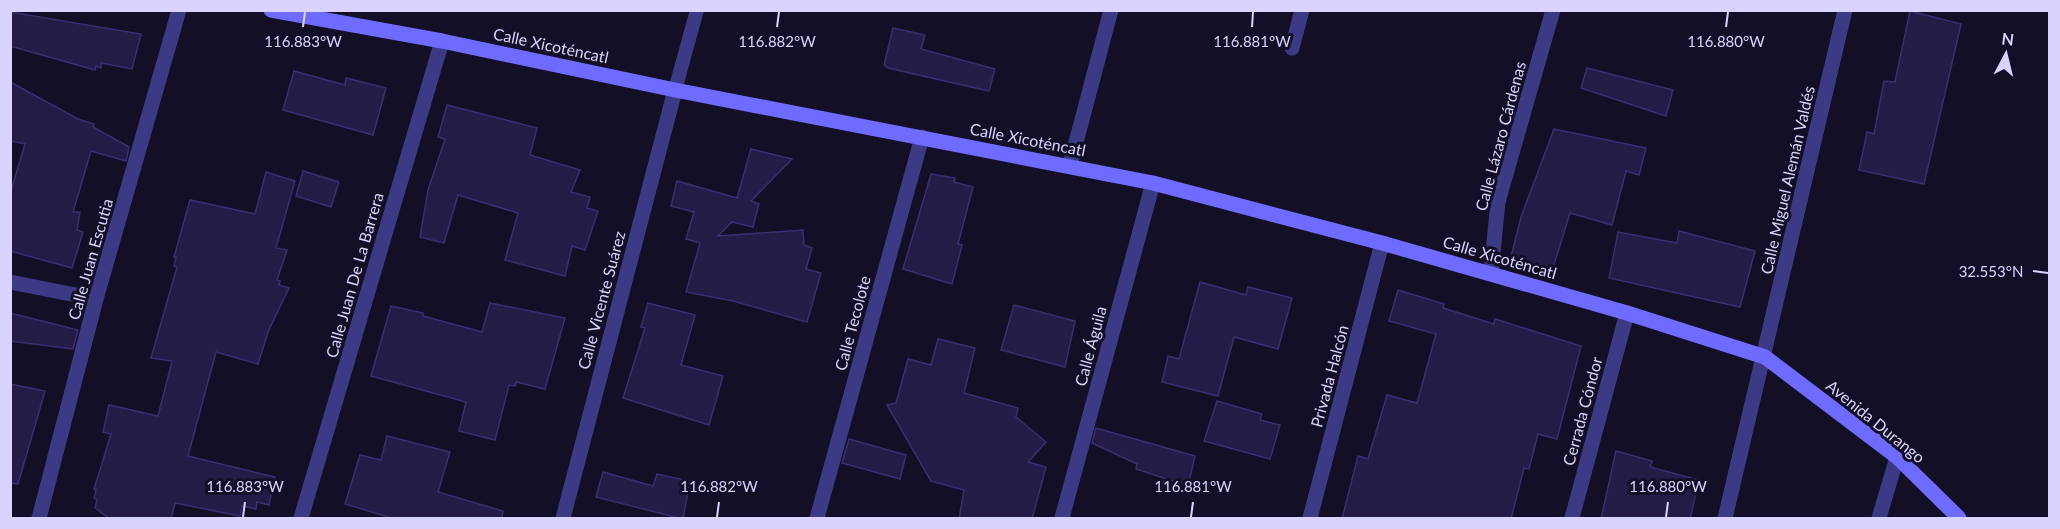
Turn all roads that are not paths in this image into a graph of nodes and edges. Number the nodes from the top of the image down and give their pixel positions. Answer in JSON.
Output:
{"nodes":[{"id":1,"x":179,"y":10,"type":"edge"},
{"id":2,"x":271,"y":10,"type":"edge"},
{"id":3,"x":697,"y":10,"type":"edge"},
{"id":4,"x":1111,"y":10,"type":"edge"},
{"id":5,"x":1302,"y":10,"type":"edge"},
{"id":6,"x":1553,"y":10,"type":"edge"},
{"id":7,"x":1845,"y":10,"type":"edge"},
{"id":8,"x":442,"y":41,"type":"junction"},
{"id":9,"x":1292,"y":48,"type":"dead end"},
{"id":10,"x":675,"y":90,"type":"junction"},
{"id":11,"x":922,"y":137,"type":"junction"},
{"id":12,"x":1070,"y":165,"type":"junction"},
{"id":13,"x":1153,"y":183,"type":"junction"},
{"id":14,"x":1382,"y":243,"type":"junction"},
{"id":15,"x":1491,"y":273,"type":"junction"},
{"id":16,"x":10,"y":282,"type":"edge"},
{"id":17,"x":96,"y":299,"type":"junction"},
{"id":18,"x":1627,"y":314,"type":"junction"},
{"id":19,"x":1765,"y":357,"type":"junction"},
{"id":20,"x":1897,"y":458,"type":"junction"},
{"id":21,"x":39,"y":519,"type":"edge"},
{"id":22,"x":301,"y":519,"type":"edge"},
{"id":23,"x":562,"y":519,"type":"edge"},
{"id":24,"x":817,"y":519,"type":"edge"},
{"id":25,"x":1062,"y":519,"type":"edge"},
{"id":26,"x":1310,"y":519,"type":"edge"},
{"id":27,"x":1572,"y":519,"type":"edge"},
{"id":28,"x":1725,"y":519,"type":"edge"},
{"id":29,"x":1879,"y":519,"type":"edge"},
{"id":30,"x":1959,"y":519,"type":"edge"}],
"edges":[{"from":1,"to":17,"type":"street","name":"Calle Juan Escutia"},
{"from":2,"to":8,"type":"main road","name":"Calle Xicoténcatl"},
{"from":3,"to":10,"type":"lane"},
{"from":4,"to":12,"type":"street"},
{"from":5,"to":9,"type":"street"},
{"from":6,"to":15,"type":"street","name":"Calle Lázaro Cárdenas"},
{"from":7,"to":19,"type":"street","name":"Calle Miguel Alemán Valdés"},
{"from":8,"to":10,"type":"main road","name":"Calle Xicoténcatl"},
{"from":8,"to":22,"type":"street","name":"Calle Juan De La Barrera"},
{"from":10,"to":11,"type":"main road","name":"Calle Xicoténcatl"},
{"from":10,"to":23,"type":"street","name":"Calle Vicente Suárez"},
{"from":11,"to":12,"type":"main road","name":"Calle Xicoténcatl"},
{"from":11,"to":24,"type":"street","name":"Calle Tecolote"},
{"from":12,"to":13,"type":"main road","name":"Calle Xicoténcatl"},
{"from":13,"to":14,"type":"main road","name":"Calle Xicoténcatl"},
{"from":13,"to":25,"type":"street","name":"Calle Águila"},
{"from":14,"to":15,"type":"main road","name":"Calle Xicoténcatl"},
{"from":14,"to":26,"type":"street","name":"Privada Halcón"},
{"from":15,"to":18,"type":"main road","name":"Calle Xicoténcatl"},
{"from":16,"to":17,"type":"street"},
{"from":17,"to":21,"type":"street","name":"Calle Juan Escutia"},
{"from":18,"to":19,"type":"main road","name":"Calle Xicoténcatl"},
{"from":18,"to":27,"type":"street","name":"Cerrada Cóndor"},
{"from":19,"to":20,"type":"main road","name":"Avenida Durango"},
{"from":19,"to":28,"type":"street","name":"Calle Miguel Alemán Valdés"},
{"from":20,"to":29,"type":"street"},
{"from":20,"to":30,"type":"main road","name":"Avenida Durango"}]}
